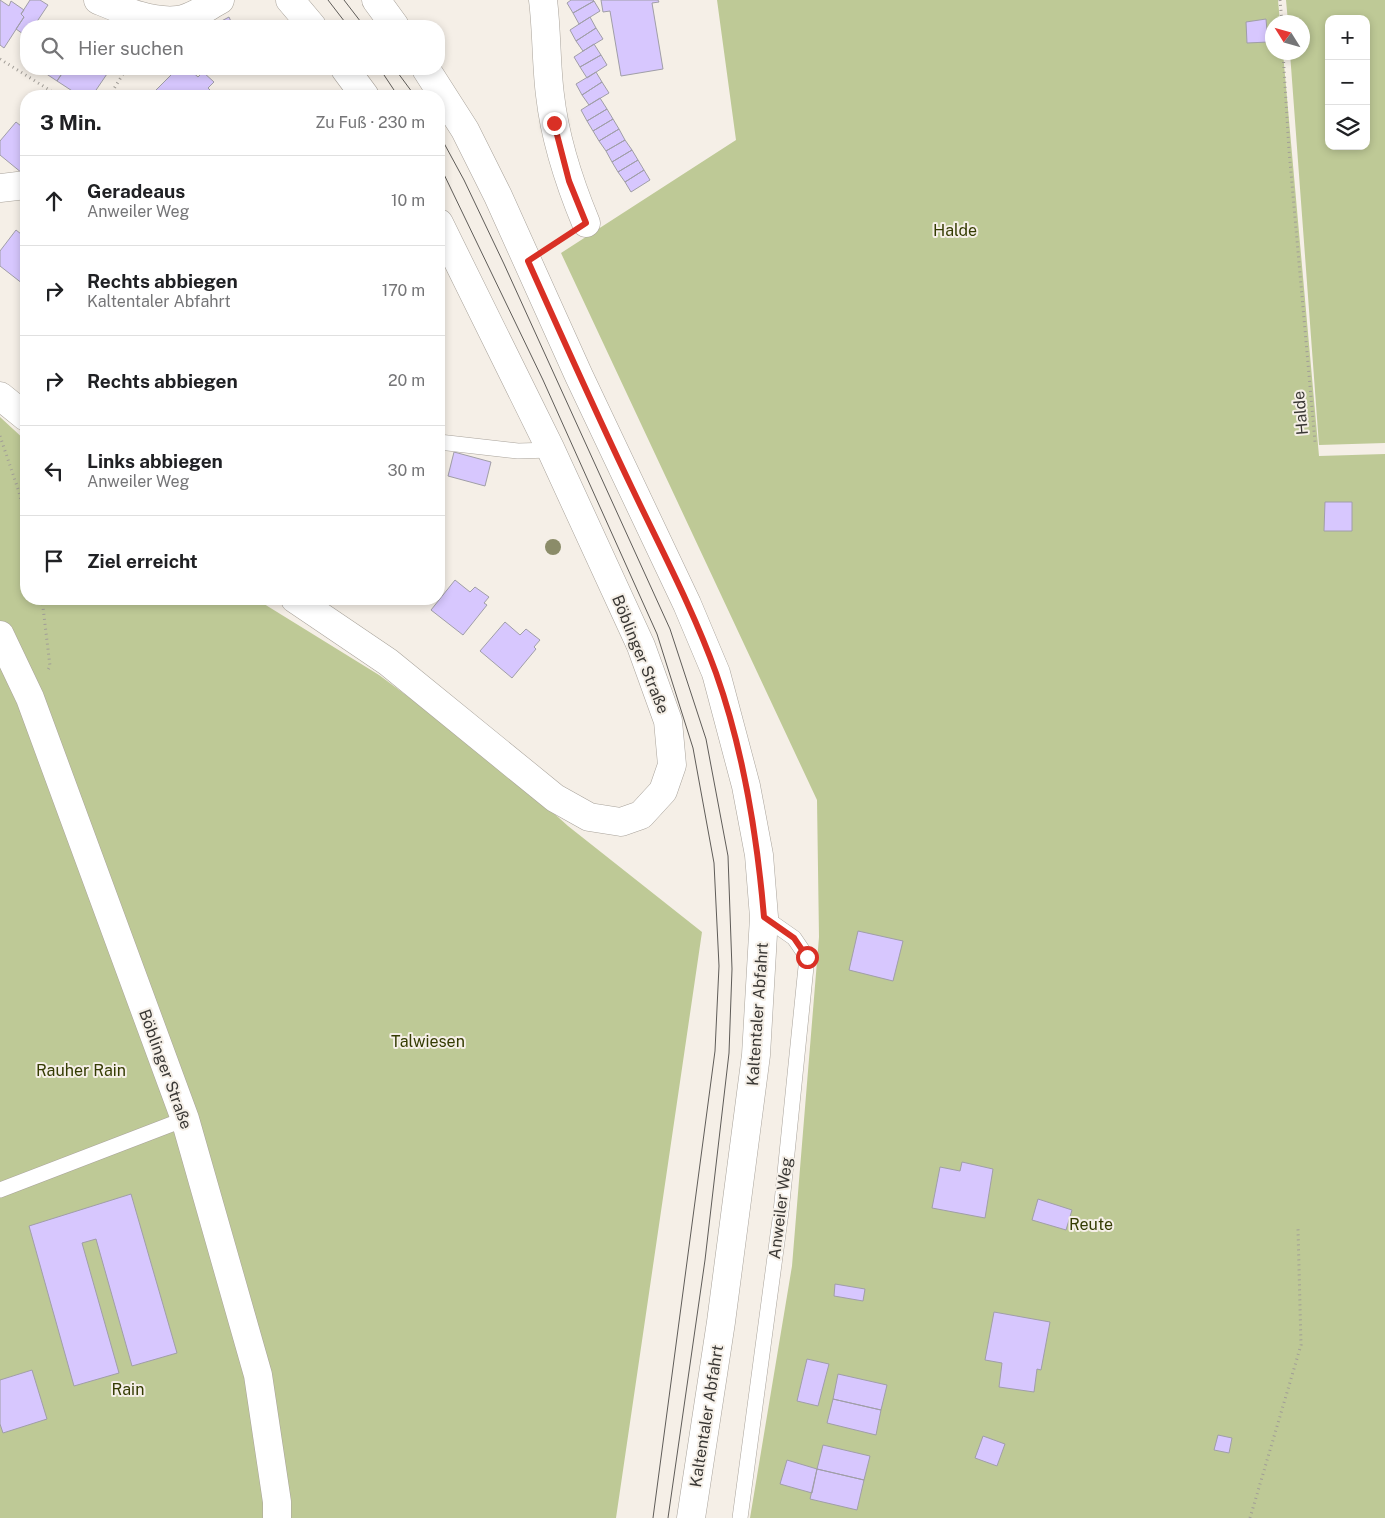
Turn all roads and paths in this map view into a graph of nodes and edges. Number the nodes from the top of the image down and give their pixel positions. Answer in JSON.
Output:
{"nodes":[{"id":1,"x":98,"y":0,"type":"edge"},
{"id":2,"x":220,"y":0,"type":"edge"},
{"id":3,"x":290,"y":0,"type":"edge"},
{"id":4,"x":376,"y":0,"type":"edge"},
{"id":5,"x":543,"y":0,"type":"edge"},
{"id":6,"x":1280,"y":0,"type":"edge"},
{"id":7,"x":1281,"y":15,"type":"edge"},
{"id":8,"x":307,"y":20,"type":"edge"},
{"id":9,"x":391,"y":20,"type":"edge"},
{"id":10,"x":0,"y":59,"type":"edge"},
{"id":11,"x":1283,"y":60,"type":"edge"},
{"id":12,"x":20,"y":72,"type":"edge"},
{"id":13,"x":26,"y":75,"type":"edge"},
{"id":14,"x":122,"y":75,"type":"edge"},
{"id":15,"x":349,"y":75,"type":"edge"},
{"id":16,"x":430,"y":75,"type":"edge"},
{"id":17,"x":49,"y":90,"type":"edge"},
{"id":18,"x":113,"y":90,"type":"edge"},
{"id":19,"x":361,"y":90,"type":"edge"},
{"id":20,"x":439,"y":90,"type":"edge"},
{"id":21,"x":445,"y":99,"type":"edge"},
{"id":22,"x":20,"y":186,"type":"edge"},
{"id":23,"x":0,"y":188,"type":"edge"},
{"id":24,"x":586,"y":223,"type":"joint"},
{"id":25,"x":445,"y":235,"type":"edge"},
{"id":26,"x":528,"y":261,"type":"junction"},
{"id":27,"x":0,"y":396,"type":"edge"},
{"id":28,"x":20,"y":412,"type":"edge"},
{"id":29,"x":0,"y":436,"type":"edge"},
{"id":30,"x":1315,"y":442,"type":"dead end"},
{"id":31,"x":445,"y":443,"type":"edge"},
{"id":32,"x":550,"y":450,"type":"junction"},
{"id":33,"x":20,"y":496,"type":"edge"},
{"id":34,"x":43,"y":605,"type":"edge"},
{"id":35,"x":304,"y":605,"type":"edge"},
{"id":36,"x":0,"y":635,"type":"edge"},
{"id":37,"x":30,"y":698,"type":"junction"},
{"id":38,"x":764,"y":917,"type":"junction"},
{"id":39,"x":185,"y":1119,"type":"junction"},
{"id":40,"x":0,"y":1190,"type":"edge"},
{"id":41,"x":1298,"y":1229,"type":"dead end"},
{"id":42,"x":277,"y":1518,"type":"edge"},
{"id":43,"x":691,"y":1518,"type":"edge"},
{"id":44,"x":740,"y":1518,"type":"edge"},
{"id":45,"x":1250,"y":1518,"type":"edge"}],
"edges":[{"from":1,"to":2,"type":"main road"},
{"from":3,"to":8,"type":"main road"},
{"from":4,"to":9,"type":"main road"},
{"from":5,"to":24,"type":"main road"},
{"from":6,"to":7,"type":"path"},
{"from":10,"to":12,"type":"path"},
{"from":11,"to":30,"type":"path","name":"Halde"},
{"from":13,"to":17,"type":"path"},
{"from":14,"to":18,"type":"path"},
{"from":15,"to":19,"type":"main road"},
{"from":16,"to":20,"type":"main road","name":"Kaltentaler Abfahrt"},
{"from":21,"to":26,"type":"main road","name":"Kaltentaler Abfahrt"},
{"from":22,"to":23,"type":"main road"},
{"from":24,"to":26,"type":"path"},
{"from":25,"to":32,"type":"main road","name":"Böblinger Straße"},
{"from":26,"to":38,"type":"main road","name":"Kaltentaler Abfahrt"},
{"from":27,"to":28,"type":"main road"},
{"from":29,"to":33,"type":"path"},
{"from":31,"to":32,"type":"lane"},
{"from":32,"to":35,"type":"main road","name":"Böblinger Straße"},
{"from":34,"to":37,"type":"path"},
{"from":36,"to":37,"type":"main road","name":"Böblinger Straße"},
{"from":37,"to":39,"type":"main road","name":"Böblinger Straße"},
{"from":38,"to":43,"type":"main road","name":"Kaltentaler Abfahrt"},
{"from":38,"to":44,"type":"lane","name":"Anweiler Weg"},
{"from":39,"to":40,"type":"lane"},
{"from":39,"to":42,"type":"main road","name":"Böblinger Straße"},
{"from":41,"to":45,"type":"path"}]}
